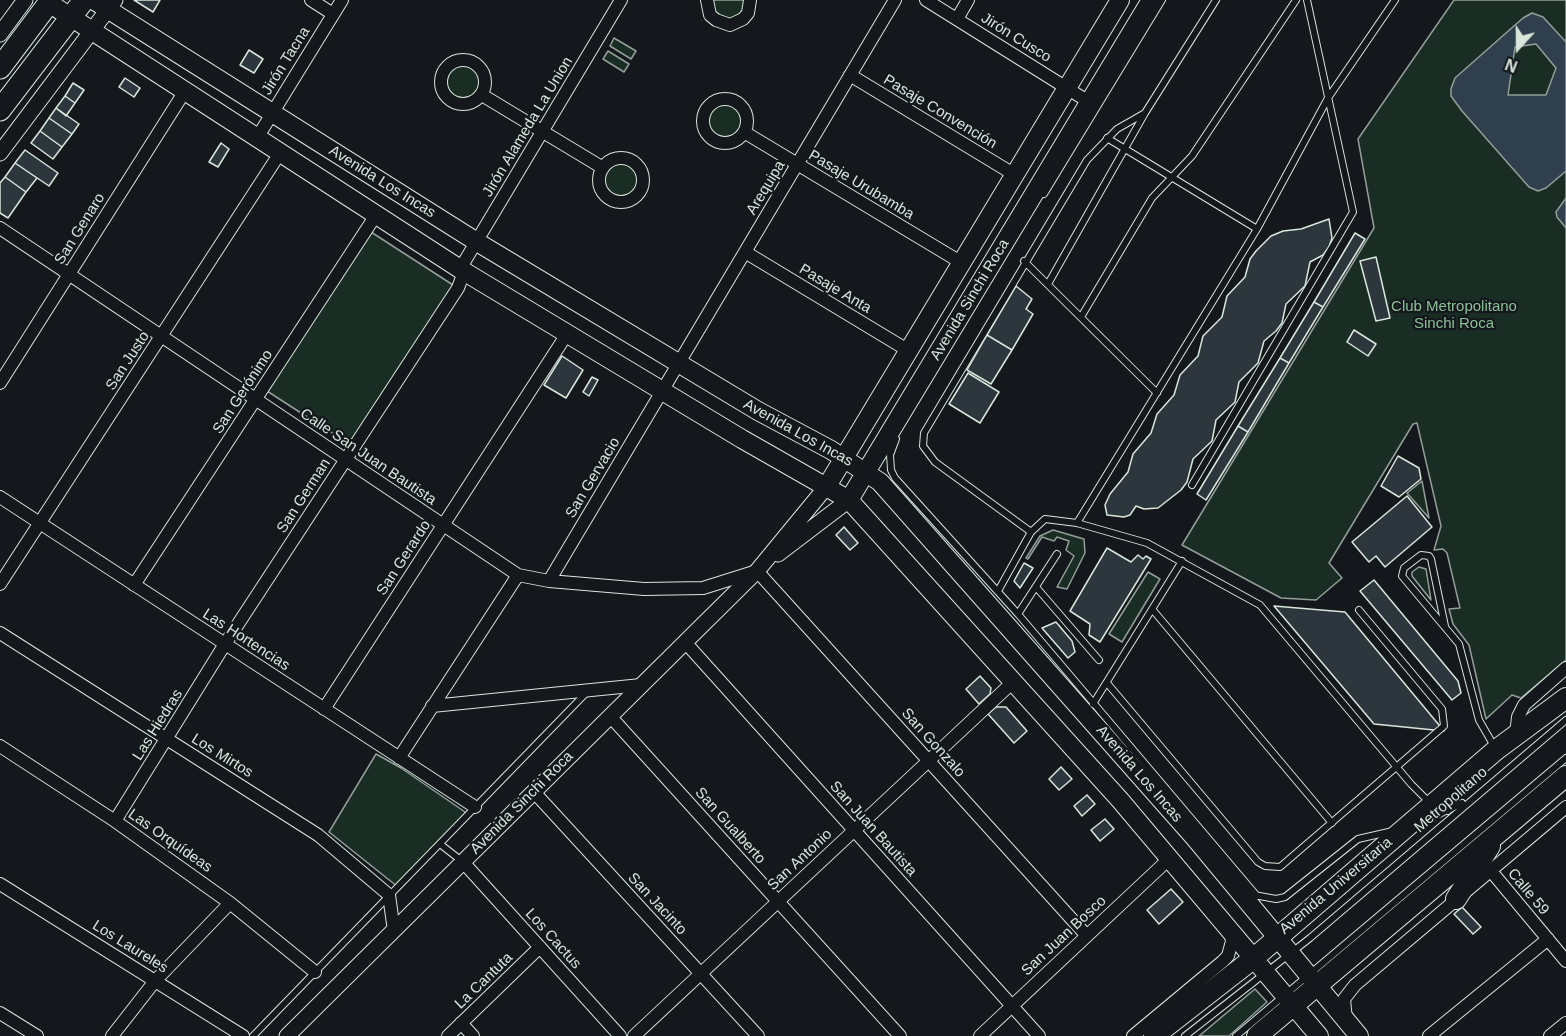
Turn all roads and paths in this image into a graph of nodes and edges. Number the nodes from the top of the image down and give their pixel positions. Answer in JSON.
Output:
{"nodes":[{"id":1,"x":25,"y":0,"type":"edge"},
{"id":2,"x":84,"y":0,"type":"edge"},
{"id":3,"x":311,"y":0,"type":"edge"},
{"id":4,"x":342,"y":0,"type":"edge"},
{"id":5,"x":621,"y":0,"type":"edge"},
{"id":6,"x":707,"y":0,"type":"edge"},
{"id":7,"x":750,"y":0,"type":"edge"},
{"id":8,"x":895,"y":0,"type":"edge"},
{"id":9,"x":926,"y":0,"type":"edge"},
{"id":10,"x":969,"y":0,"type":"edge"},
{"id":11,"x":1120,"y":0,"type":"edge"},
{"id":12,"x":1151,"y":0,"type":"edge"},
{"id":13,"x":1162,"y":0,"type":"edge"},
{"id":14,"x":1216,"y":0,"type":"edge"},
{"id":15,"x":1296,"y":0,"type":"edge"},
{"id":16,"x":1308,"y":0,"type":"edge"},
{"id":17,"x":1395,"y":0,"type":"edge"},
{"id":18,"x":48,"y":1,"type":"edge"},
{"id":19,"x":105,"y":3,"type":"edge"},
{"id":20,"x":333,"y":14,"type":"junction"},
{"id":21,"x":71,"y":18,"type":"junction"},
{"id":22,"x":957,"y":19,"type":"junction"},
{"id":23,"x":92,"y":31,"type":"junction"},
{"id":24,"x":0,"y":34,"type":"edge"},
{"id":25,"x":0,"y":68,"type":"edge"},
{"id":26,"x":850,"y":75,"type":"junction"},
{"id":27,"x":1067,"y":88,"type":"junction"},
{"id":28,"x":185,"y":92,"type":"junction"},
{"id":29,"x":482,"y":94,"type":"dead end"},
{"id":30,"x":1328,"y":98,"type":"junction"},
{"id":31,"x":1089,"y":102,"type":"junction"},
{"id":32,"x":0,"y":110,"type":"edge"},
{"id":33,"x":272,"y":113,"type":"junction"},
{"id":34,"x":1145,"y":113,"type":"junction"},
{"id":35,"x":543,"y":131,"type":"junction"},
{"id":36,"x":744,"y":132,"type":"dead end"},
{"id":37,"x":256,"y":138,"type":"junction"},
{"id":38,"x":1107,"y":138,"type":"junction"},
{"id":39,"x":1125,"y":148,"type":"junction"},
{"id":40,"x":0,"y":153,"type":"edge"},
{"id":41,"x":280,"y":153,"type":"junction"},
{"id":42,"x":797,"y":164,"type":"junction"},
{"id":43,"x":603,"y":168,"type":"dead end"},
{"id":44,"x":1015,"y":175,"type":"junction"},
{"id":45,"x":1172,"y":177,"type":"junction"},
{"id":46,"x":1040,"y":202,"type":"dead end"},
{"id":47,"x":376,"y":215,"type":"junction"},
{"id":48,"x":0,"y":228,"type":"edge"},
{"id":49,"x":1257,"y":229,"type":"junction"},
{"id":50,"x":477,"y":242,"type":"junction"},
{"id":51,"x":745,"y":252,"type":"junction"},
{"id":52,"x":1024,"y":261,"type":"junction"},
{"id":53,"x":962,"y":263,"type":"junction"},
{"id":54,"x":462,"y":271,"type":"junction"},
{"id":55,"x":69,"y":274,"type":"junction"},
{"id":56,"x":1048,"y":284,"type":"junction"},
{"id":57,"x":1081,"y":317,"type":"junction"},
{"id":58,"x":567,"y":334,"type":"junction"},
{"id":59,"x":161,"y":336,"type":"junction"},
{"id":60,"x":909,"y":351,"type":"junction"},
{"id":61,"x":679,"y":363,"type":"junction"},
{"id":62,"x":4,"y":368,"type":"edge"},
{"id":63,"x":0,"y":383,"type":"edge"},
{"id":64,"x":662,"y":391,"type":"junction"},
{"id":65,"x":1157,"y":393,"type":"junction"},
{"id":66,"x":256,"y":400,"type":"junction"},
{"id":67,"x":899,"y":434,"type":"dead end"},
{"id":68,"x":844,"y":459,"type":"junction"},
{"id":69,"x":346,"y":460,"type":"junction"},
{"id":70,"x":867,"y":472,"type":"junction"},
{"id":71,"x":1192,"y":485,"type":"dead end"},
{"id":72,"x":827,"y":486,"type":"junction"},
{"id":73,"x":0,"y":497,"type":"edge"},
{"id":74,"x":849,"y":500,"type":"junction"},
{"id":75,"x":40,"y":523,"type":"junction"},
{"id":76,"x":1077,"y":523,"type":"junction"},
{"id":77,"x":443,"y":525,"type":"junction"},
{"id":78,"x":1031,"y":532,"type":"junction"},
{"id":79,"x":1057,"y":554,"type":"dead end"},
{"id":80,"x":1182,"y":561,"type":"junction"},
{"id":81,"x":756,"y":571,"type":"junction"},
{"id":82,"x":518,"y":575,"type":"junction"},
{"id":83,"x":549,"y":581,"type":"junction"},
{"id":84,"x":0,"y":584,"type":"edge"},
{"id":85,"x":134,"y":585,"type":"junction"},
{"id":86,"x":1036,"y":587,"type":"junction"},
{"id":87,"x":998,"y":591,"type":"junction"},
{"id":88,"x":1152,"y":609,"type":"junction"},
{"id":89,"x":1359,"y":610,"type":"dead end"},
{"id":90,"x":1018,"y":614,"type":"junction"},
{"id":91,"x":1445,"y":626,"type":"junction"},
{"id":92,"x":0,"y":633,"type":"edge"},
{"id":93,"x":685,"y":642,"type":"junction"},
{"id":94,"x":225,"y":644,"type":"junction"},
{"id":95,"x":1098,"y":660,"type":"dead end"},
{"id":96,"x":1566,"y":668,"type":"edge"},
{"id":97,"x":1013,"y":682,"type":"junction"},
{"id":98,"x":1107,"y":682,"type":"junction"},
{"id":99,"x":641,"y":685,"type":"junction"},
{"id":100,"x":588,"y":690,"type":"junction"},
{"id":101,"x":1566,"y":698,"type":"edge"},
{"id":102,"x":1093,"y":704,"type":"junction"},
{"id":103,"x":432,"y":706,"type":"junction"},
{"id":104,"x":324,"y":709,"type":"junction"},
{"id":105,"x":610,"y":717,"type":"junction"},
{"id":106,"x":1566,"y":720,"type":"edge"},
{"id":107,"x":1516,"y":734,"type":"junction"},
{"id":108,"x":167,"y":739,"type":"junction"},
{"id":109,"x":0,"y":746,"type":"edge"},
{"id":110,"x":1496,"y":750,"type":"junction"},
{"id":111,"x":399,"y":758,"type":"junction"},
{"id":112,"x":1566,"y":758,"type":"edge"},
{"id":113,"x":929,"y":761,"type":"junction"},
{"id":114,"x":1397,"y":767,"type":"junction"},
{"id":115,"x":1566,"y":776,"type":"edge"},
{"id":116,"x":1143,"y":779,"type":"junction"},
{"id":117,"x":534,"y":792,"type":"junction"},
{"id":118,"x":1470,"y":799,"type":"junction"},
{"id":119,"x":1120,"y":800,"type":"junction"},
{"id":120,"x":475,"y":807,"type":"junction"},
{"id":121,"x":1566,"y":807,"type":"edge"},
{"id":122,"x":1435,"y":810,"type":"junction"},
{"id":123,"x":116,"y":821,"type":"junction"},
{"id":124,"x":1332,"y":823,"type":"junction"},
{"id":125,"x":1404,"y":829,"type":"junction"},
{"id":126,"x":1501,"y":829,"type":"junction"},
{"id":127,"x":854,"y":831,"type":"junction"},
{"id":128,"x":1431,"y":833,"type":"junction"},
{"id":129,"x":440,"y":844,"type":"junction"},
{"id":130,"x":1169,"y":859,"type":"junction"},
{"id":131,"x":463,"y":862,"type":"junction"},
{"id":132,"x":1491,"y":870,"type":"junction"},
{"id":133,"x":0,"y":884,"type":"edge"},
{"id":134,"x":1238,"y":890,"type":"junction"},
{"id":135,"x":389,"y":896,"type":"junction"},
{"id":136,"x":1257,"y":896,"type":"junction"},
{"id":137,"x":1456,"y":899,"type":"junction"},
{"id":138,"x":778,"y":902,"type":"junction"},
{"id":139,"x":230,"y":903,"type":"junction"},
{"id":140,"x":1230,"y":929,"type":"junction"},
{"id":141,"x":394,"y":931,"type":"junction"},
{"id":142,"x":1087,"y":936,"type":"junction"},
{"id":143,"x":1277,"y":936,"type":"junction"},
{"id":144,"x":1548,"y":939,"type":"junction"},
{"id":145,"x":540,"y":947,"type":"junction"},
{"id":146,"x":1291,"y":954,"type":"junction"},
{"id":147,"x":1254,"y":958,"type":"junction"},
{"id":148,"x":1566,"y":961,"type":"edge"},
{"id":149,"x":315,"y":972,"type":"junction"},
{"id":150,"x":1266,"y":973,"type":"junction"},
{"id":151,"x":701,"y":974,"type":"junction"},
{"id":152,"x":1312,"y":980,"type":"junction"},
{"id":153,"x":155,"y":981,"type":"junction"},
{"id":154,"x":1288,"y":999,"type":"junction"},
{"id":155,"x":1012,"y":1006,"type":"junction"},
{"id":156,"x":0,"y":1013,"type":"edge"},
{"id":157,"x":1346,"y":1021,"type":"junction"},
{"id":158,"x":461,"y":1023,"type":"junction"},
{"id":159,"x":1566,"y":1023,"type":"edge"},
{"id":160,"x":37,"y":1036,"type":"edge"},
{"id":161,"x":112,"y":1036,"type":"edge"},
{"id":162,"x":243,"y":1036,"type":"edge"},
{"id":163,"x":253,"y":1036,"type":"edge"},
{"id":164,"x":287,"y":1036,"type":"edge"},
{"id":165,"x":448,"y":1036,"type":"edge"},
{"id":166,"x":473,"y":1036,"type":"edge"},
{"id":167,"x":620,"y":1036,"type":"edge"},
{"id":168,"x":634,"y":1036,"type":"edge"},
{"id":169,"x":758,"y":1036,"type":"edge"},
{"id":170,"x":900,"y":1036,"type":"edge"},
{"id":171,"x":980,"y":1036,"type":"edge"},
{"id":172,"x":1039,"y":1036,"type":"edge"},
{"id":173,"x":1133,"y":1036,"type":"edge"},
{"id":174,"x":1154,"y":1036,"type":"edge"},
{"id":175,"x":1185,"y":1036,"type":"edge"},
{"id":176,"x":1236,"y":1036,"type":"edge"},
{"id":177,"x":1257,"y":1036,"type":"edge"},
{"id":178,"x":1319,"y":1036,"type":"edge"},
{"id":179,"x":1359,"y":1036,"type":"edge"},
{"id":180,"x":1429,"y":1036,"type":"edge"},
{"id":181,"x":1550,"y":1036,"type":"edge"}],
"edges":[{"from":1,"to":24,"type":"street"},
{"from":2,"to":21,"type":"highway"},
{"from":3,"to":20,"type":"street"},
{"from":4,"to":20,"type":"street","name":"Jirón Tacna"},
{"from":5,"to":35,"type":"street","name":"Jirón Alameda La Union"},
{"from":6,"to":7,"type":"street"},
{"from":8,"to":26,"type":"street","name":"Arequipa"},
{"from":9,"to":22,"type":"street","name":"Jirón Cusco"},
{"from":10,"to":22,"type":"street"},
{"from":11,"to":27,"type":"main road","name":"Avenida Sinchi Roca"},
{"from":12,"to":31,"type":"main road","name":"Avenida Sinchi Roca"},
{"from":13,"to":46,"type":"lane"},
{"from":14,"to":34,"type":"lane"},
{"from":15,"to":45,"type":"lane"},
{"from":16,"to":30,"type":"lane"},
{"from":17,"to":30,"type":"lane"},
{"from":18,"to":21,"type":"main road","name":"Avenida Los Incas"},
{"from":18,"to":25,"type":"highway"},
{"from":19,"to":23,"type":"street"},
{"from":19,"to":33,"type":"main road","name":"Avenida Los Incas"},
{"from":20,"to":33,"type":"street","name":"Jirón Tacna"},
{"from":21,"to":23,"type":"main road","name":"Avenida Los Incas"},
{"from":21,"to":32,"type":"highway"},
{"from":22,"to":27,"type":"street","name":"Jirón Cusco"},
{"from":23,"to":28,"type":"main road","name":"Avenida Los Incas"},
{"from":23,"to":40,"type":"street"},
{"from":26,"to":42,"type":"street","name":"Arequipa"},
{"from":26,"to":44,"type":"street","name":"Pasaje Convención"},
{"from":27,"to":31,"type":"street","name":"Jirón Cusco"},
{"from":27,"to":44,"type":"main road","name":"Avenida Sinchi Roca"},
{"from":28,"to":37,"type":"main road","name":"Avenida Los Incas"},
{"from":28,"to":55,"type":"street","name":"San Genaro"},
{"from":29,"to":35,"type":"street"},
{"from":30,"to":49,"type":"lane"},
{"from":30,"to":71,"type":"lane"},
{"from":31,"to":70,"type":"main road","name":"Avenida Sinchi Roca"},
{"from":33,"to":37,"type":"street","name":"Jirón Tacna"},
{"from":33,"to":50,"type":"main road","name":"Avenida Los Incas"},
{"from":34,"to":38,"type":"lane"},
{"from":34,"to":39,"type":"lane"},
{"from":35,"to":43,"type":"street"},
{"from":35,"to":50,"type":"street","name":"Jirón Alameda La Union"},
{"from":36,"to":42,"type":"street","name":"Pasaje Urubamba"},
{"from":37,"to":41,"type":"main road","name":"Avenida Los Incas"},
{"from":38,"to":39,"type":"lane"},
{"from":38,"to":52,"type":"lane"},
{"from":39,"to":45,"type":"lane"},
{"from":39,"to":56,"type":"lane"},
{"from":41,"to":47,"type":"main road","name":"Avenida Los Incas"},
{"from":41,"to":59,"type":"street","name":"San Justo"},
{"from":42,"to":51,"type":"street","name":"Arequipa"},
{"from":42,"to":53,"type":"street","name":"Pasaje Urubamba"},
{"from":44,"to":53,"type":"main road","name":"Avenida Sinchi Roca"},
{"from":45,"to":49,"type":"lane"},
{"from":45,"to":57,"type":"lane"},
{"from":47,"to":54,"type":"main road","name":"Avenida Los Incas"},
{"from":47,"to":66,"type":"street","name":"San Gerónimo"},
{"from":48,"to":55,"type":"street","name":"Calle San Juan Bautista"},
{"from":49,"to":65,"type":"lane"},
{"from":50,"to":54,"type":"street","name":"Jirón Alameda La Union"},
{"from":50,"to":61,"type":"main road","name":"Avenida Los Incas"},
{"from":51,"to":60,"type":"street","name":"Pasaje Anta"},
{"from":51,"to":61,"type":"street","name":"Arequipa"},
{"from":52,"to":56,"type":"lane"},
{"from":52,"to":78,"type":"lane"},
{"from":53,"to":60,"type":"main road","name":"Avenida Sinchi Roca"},
{"from":54,"to":58,"type":"main road","name":"Avenida Los Incas"},
{"from":54,"to":69,"type":"street","name":"San German"},
{"from":55,"to":59,"type":"street","name":"Calle San Juan Bautista"},
{"from":55,"to":62,"type":"street","name":"San Genaro"},
{"from":56,"to":57,"type":"lane"},
{"from":57,"to":65,"type":"lane"},
{"from":58,"to":64,"type":"main road","name":"Avenida Los Incas"},
{"from":58,"to":77,"type":"street","name":"San Gerardo"},
{"from":59,"to":66,"type":"street","name":"Calle San Juan Bautista"},
{"from":59,"to":75,"type":"street","name":"San Justo"},
{"from":60,"to":68,"type":"main road","name":"Avenida Sinchi Roca"},
{"from":61,"to":64,"type":"street","name":"Arequipa"},
{"from":61,"to":68,"type":"main road","name":"Avenida Los Incas"},
{"from":62,"to":63,"type":"street","name":"San Genaro"},
{"from":64,"to":72,"type":"main road","name":"Avenida Los Incas"},
{"from":64,"to":83,"type":"street","name":"San Gervacio"},
{"from":65,"to":76,"type":"lane"},
{"from":66,"to":69,"type":"street","name":"Calle San Juan Bautista"},
{"from":66,"to":85,"type":"street","name":"San Gerónimo"},
{"from":67,"to":87,"type":"lane"},
{"from":68,"to":70,"type":"main road","name":"Avenida Los Incas"},
{"from":68,"to":72,"type":"main road","name":"Avenida Sinchi Roca"},
{"from":69,"to":77,"type":"street","name":"Calle San Juan Bautista"},
{"from":69,"to":94,"type":"street","name":"San German"},
{"from":70,"to":74,"type":"main road","name":"Avenida Sinchi Roca"},
{"from":70,"to":116,"type":"main road","name":"Avenida Los Incas"},
{"from":72,"to":74,"type":"main road","name":"Avenida Los Incas"},
{"from":72,"to":81,"type":"street","name":"Avenida Sinchi Roca"},
{"from":73,"to":75,"type":"street","name":"Las Hortencias"},
{"from":74,"to":81,"type":"street","name":"Avenida Sinchi Roca"},
{"from":74,"to":97,"type":"main road","name":"Avenida Los Incas"},
{"from":75,"to":84,"type":"street","name":"San Justo"},
{"from":75,"to":85,"type":"street","name":"Las Hortencias"},
{"from":76,"to":78,"type":"lane"},
{"from":76,"to":80,"type":"lane"},
{"from":77,"to":82,"type":"street","name":"Calle San Juan Bautista"},
{"from":77,"to":104,"type":"street","name":"San Gerardo"},
{"from":78,"to":87,"type":"lane"},
{"from":79,"to":86,"type":"lane"},
{"from":80,"to":88,"type":"lane"},
{"from":80,"to":114,"type":"lane"},
{"from":81,"to":83,"type":"street","name":"Calle San Juan Bautista"},
{"from":81,"to":93,"type":"street","name":"Avenida Sinchi Roca"},
{"from":81,"to":113,"type":"street","name":"San Gonzalo"},
{"from":82,"to":83,"type":"street","name":"Calle San Juan Bautista"},
{"from":82,"to":103,"type":"street"},
{"from":85,"to":94,"type":"street","name":"Las Hortencias"},
{"from":86,"to":90,"type":"lane"},
{"from":86,"to":95,"type":"lane"},
{"from":87,"to":90,"type":"lane"},
{"from":88,"to":98,"type":"lane"},
{"from":88,"to":124,"type":"lane"},
{"from":89,"to":114,"type":"lane"},
{"from":90,"to":102,"type":"lane"},
{"from":91,"to":91,"type":"lane"},
{"from":91,"to":110,"type":"lane"},
{"from":92,"to":108,"type":"street","name":"Los Mirtos"},
{"from":93,"to":99,"type":"street","name":"Avenida Sinchi Roca"},
{"from":93,"to":127,"type":"street","name":"San Juan Bautista"},
{"from":94,"to":104,"type":"street","name":"Las Hortencias"},
{"from":94,"to":108,"type":"street","name":"Las Hiedras"},
{"from":96,"to":107,"type":"street"},
{"from":97,"to":113,"type":"street","name":"San Antonio"},
{"from":97,"to":119,"type":"main road","name":"Avenida Los Incas"},
{"from":98,"to":102,"type":"lane"},
{"from":98,"to":124,"type":"lane"},
{"from":99,"to":100,"type":"street"},
{"from":99,"to":105,"type":"street","name":"Avenida Sinchi Roca"},
{"from":100,"to":103,"type":"street"},
{"from":100,"to":120,"type":"lane"},
{"from":101,"to":107,"type":"main road","name":"Avenida Universitaria"},
{"from":102,"to":136,"type":"lane"},
{"from":103,"to":111,"type":"street"},
{"from":104,"to":111,"type":"street","name":"Las Hortencias"},
{"from":105,"to":117,"type":"street","name":"Avenida Sinchi Roca"},
{"from":105,"to":138,"type":"street","name":"San Gualberto"},
{"from":106,"to":118,"type":"lane","name":"Metropolitano"},
{"from":107,"to":110,"type":"main road","name":"Avenida Universitaria"},
{"from":108,"to":123,"type":"street","name":"Las Hiedras"},
{"from":108,"to":135,"type":"street","name":"Los Mirtos"},
{"from":109,"to":123,"type":"street","name":"Las Orquídeas"},
{"from":110,"to":122,"type":"main road","name":"Avenida Universitaria"},
{"from":111,"to":120,"type":"street","name":"Las Hortencias"},
{"from":112,"to":152,"type":"lane"},
{"from":113,"to":127,"type":"street","name":"San Antonio"},
{"from":113,"to":142,"type":"street","name":"San Gonzalo"},
{"from":114,"to":122,"type":"lane"},
{"from":114,"to":124,"type":"lane"},
{"from":115,"to":126,"type":"main road"},
{"from":116,"to":119,"type":"main road"},
{"from":116,"to":134,"type":"main road","name":"Avenida Los Incas"},
{"from":117,"to":131,"type":"street","name":"Avenida Sinchi Roca"},
{"from":117,"to":151,"type":"street","name":"San Jacinto"},
{"from":118,"to":122,"type":"lane"},
{"from":118,"to":128,"type":"lane","name":"Metropolitano"},
{"from":119,"to":130,"type":"main road","name":"Avenida Los Incas"},
{"from":120,"to":129,"type":"lane"},
{"from":121,"to":132,"type":"street"},
{"from":122,"to":125,"type":"main road","name":"Avenida Universitaria"},
{"from":122,"to":128,"type":"lane"},
{"from":123,"to":139,"type":"street","name":"Las Orquídeas"},
{"from":125,"to":136,"type":"lane"},
{"from":125,"to":143,"type":"main road","name":"Avenida Universitaria"},
{"from":126,"to":137,"type":"main road"},
{"from":126,"to":152,"type":"main road"},
{"from":127,"to":138,"type":"street","name":"San Antonio"},
{"from":127,"to":155,"type":"street","name":"San Juan Bautista"},
{"from":128,"to":146,"type":"lane","name":"Metropolitano"},
{"from":129,"to":131,"type":"lane"},
{"from":129,"to":135,"type":"lane"},
{"from":130,"to":140,"type":"main road","name":"Avenida Los Incas"},
{"from":130,"to":142,"type":"street","name":"San Juan Bosco"},
{"from":131,"to":141,"type":"street","name":"Avenida Sinchi Roca"},
{"from":131,"to":145,"type":"street","name":"Los Cactus"},
{"from":132,"to":137,"type":"street"},
{"from":132,"to":144,"type":"street","name":"Calle 59"},
{"from":133,"to":153,"type":"street","name":"Los Laureles"},
{"from":134,"to":136,"type":"lane"},
{"from":134,"to":143,"type":"main road","name":"Avenida Los Incas"},
{"from":135,"to":141,"type":"street"},
{"from":135,"to":149,"type":"lane"},
{"from":137,"to":157,"type":"street"},
{"from":138,"to":151,"type":"street","name":"San Antonio"},
{"from":138,"to":170,"type":"street","name":"San Gualberto"},
{"from":139,"to":149,"type":"street","name":"Las Orquídeas"},
{"from":139,"to":153,"type":"street"},
{"from":140,"to":147,"type":"main road","name":"Avenida Los Incas"},
{"from":140,"to":173,"type":"street"},
{"from":141,"to":164,"type":"street","name":"Avenida Sinchi Roca"},
{"from":142,"to":155,"type":"street","name":"San Juan Bosco"},
{"from":143,"to":146,"type":"main road","name":"Avenida Los Incas"},
{"from":143,"to":147,"type":"main road","name":"Avenida Universitaria"},
{"from":144,"to":148,"type":"street","name":"Calle 59"},
{"from":144,"to":180,"type":"street"},
{"from":145,"to":158,"type":"street","name":"La Cantuta"},
{"from":145,"to":167,"type":"street","name":"Los Cactus"},
{"from":146,"to":150,"type":"lane","name":"Metropolitano"},
{"from":146,"to":152,"type":"main road","name":"Avenida Los Incas"},
{"from":147,"to":150,"type":"main road","name":"Avenida Los Incas"},
{"from":147,"to":174,"type":"main road","name":"Avenida Universitaria"},
{"from":149,"to":163,"type":"lane"},
{"from":150,"to":154,"type":"main road","name":"Avenida Los Incas"},
{"from":150,"to":175,"type":"lane","name":"Metropolitano"},
{"from":151,"to":168,"type":"street","name":"San Antonio"},
{"from":151,"to":169,"type":"street","name":"San Jacinto"},
{"from":152,"to":154,"type":"main road"},
{"from":152,"to":157,"type":"main road","name":"Avenida Los Incas"},
{"from":153,"to":161,"type":"street"},
{"from":153,"to":162,"type":"street","name":"Los Laureles"},
{"from":154,"to":176,"type":"lane"},
{"from":154,"to":177,"type":"main road"},
{"from":154,"to":178,"type":"main road","name":"Avenida Los Incas"},
{"from":155,"to":171,"type":"street","name":"San Juan Bosco"},
{"from":155,"to":172,"type":"street","name":"San Juan Bautista"},
{"from":156,"to":160,"type":"street"},
{"from":157,"to":179,"type":"main road","name":"Avenida Los Incas"},
{"from":158,"to":165,"type":"street","name":"La Cantuta"},
{"from":158,"to":166,"type":"street"},
{"from":159,"to":181,"type":"street"}]}
